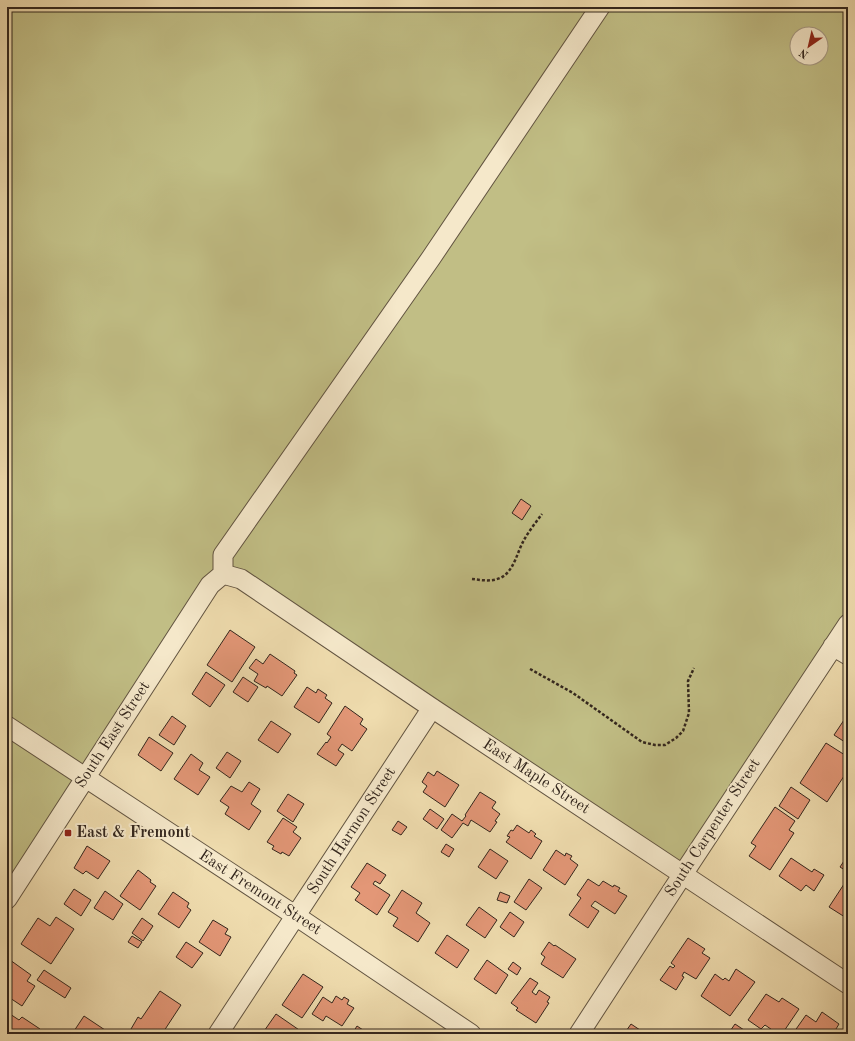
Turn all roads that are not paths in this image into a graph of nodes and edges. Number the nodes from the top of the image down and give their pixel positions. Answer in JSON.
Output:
{"nodes":[{"id":1,"x":600,"y":7,"type":"edge"},
{"id":2,"x":223,"y":574,"type":"junction"},
{"id":3,"x":848,"y":624,"type":"edge"},
{"id":4,"x":840,"y":651,"type":"edge"},
{"id":5,"x":432,"y":708,"type":"junction"},
{"id":6,"x":7,"y":726,"type":"edge"},
{"id":7,"x":86,"y":778,"type":"junction"},
{"id":8,"x":683,"y":874,"type":"junction"},
{"id":9,"x":7,"y":899,"type":"edge"},
{"id":10,"x":296,"y":916,"type":"junction"},
{"id":11,"x":848,"y":984,"type":"edge"},
{"id":12,"x":218,"y":1034,"type":"edge"},
{"id":13,"x":471,"y":1034,"type":"edge"},
{"id":14,"x":579,"y":1034,"type":"edge"}],
"edges":[{"from":1,"to":2,"type":"street"},
{"from":2,"to":5,"type":"street","name":"East Maple Street"},
{"from":2,"to":7,"type":"street","name":"South East Street"},
{"from":3,"to":4,"type":"street","name":"South Carpenter Street"},
{"from":4,"to":8,"type":"street","name":"South Carpenter Street"},
{"from":5,"to":8,"type":"street","name":"East Maple Street"},
{"from":5,"to":10,"type":"street","name":"South Harmon Street"},
{"from":6,"to":7,"type":"street","name":"East Fremont Street"},
{"from":7,"to":9,"type":"street","name":"South East Street"},
{"from":7,"to":10,"type":"street","name":"East Fremont Street"},
{"from":8,"to":11,"type":"street","name":"East Maple Street"},
{"from":8,"to":14,"type":"street","name":"South Carpenter Street"},
{"from":10,"to":12,"type":"street","name":"South Harmon Street"},
{"from":10,"to":13,"type":"street","name":"East Fremont Street"}]}
